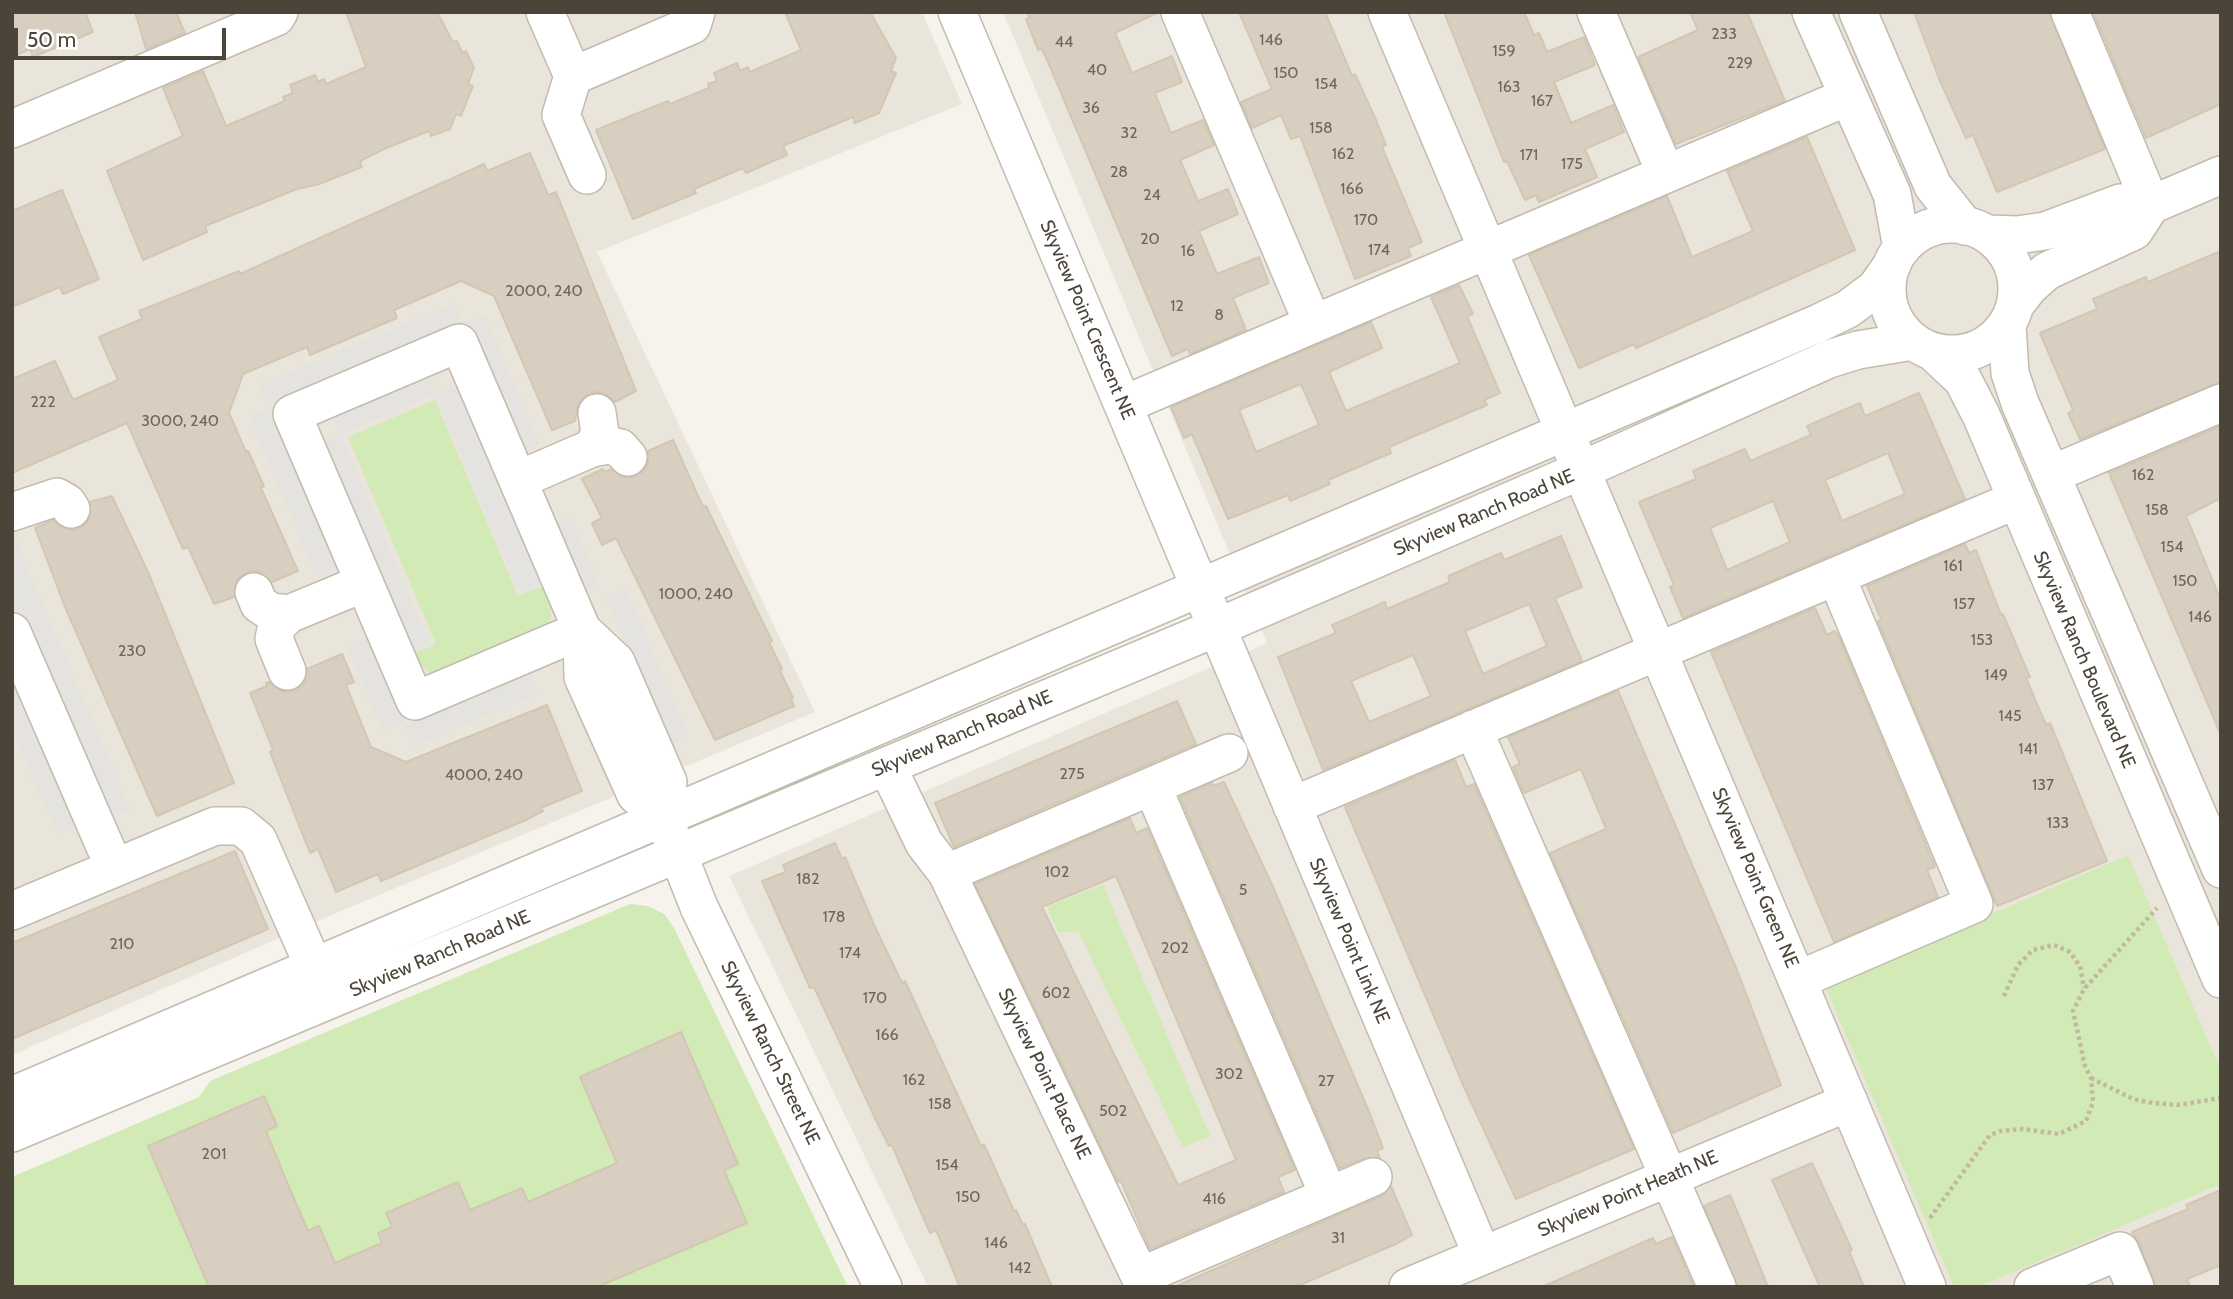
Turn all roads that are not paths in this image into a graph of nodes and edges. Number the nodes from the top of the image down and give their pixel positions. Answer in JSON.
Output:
{"nodes":[{"id":1,"x":279,"y":12,"type":"edge"},
{"id":2,"x":545,"y":12,"type":"edge"},
{"id":3,"x":696,"y":12,"type":"edge"},
{"id":4,"x":957,"y":12,"type":"edge"},
{"id":5,"x":1180,"y":12,"type":"edge"},
{"id":6,"x":1387,"y":12,"type":"edge"},
{"id":7,"x":1596,"y":12,"type":"edge"},
{"id":8,"x":1811,"y":12,"type":"edge"},
{"id":9,"x":1858,"y":12,"type":"edge"},
{"id":10,"x":2070,"y":12,"type":"edge"},
{"id":11,"x":573,"y":76,"type":"junction"},
{"id":12,"x":1847,"y":97,"type":"junction"},
{"id":13,"x":12,"y":129,"type":"edge"},
{"id":14,"x":1666,"y":174,"type":"junction"},
{"id":15,"x":587,"y":175,"type":"dead end"},
{"id":16,"x":2221,"y":175,"type":"edge"},
{"id":17,"x":2151,"y":205,"type":"junction"},
{"id":18,"x":1976,"y":230,"type":"junction"},
{"id":19,"x":1488,"y":250,"type":"junction"},
{"id":20,"x":1897,"y":257,"type":"junction"},
{"id":21,"x":2011,"y":315,"type":"junction"},
{"id":22,"x":1313,"y":324,"type":"junction"},
{"id":23,"x":1922,"y":346,"type":"junction"},
{"id":24,"x":2221,"y":403,"type":"edge"},
{"id":25,"x":1123,"y":405,"type":"junction"},
{"id":26,"x":1565,"y":431,"type":"junction"},
{"id":27,"x":628,"y":457,"type":"dead end"},
{"id":28,"x":1582,"y":470,"type":"junction"},
{"id":29,"x":2052,"y":474,"type":"junction"},
{"id":30,"x":518,"y":480,"type":"junction"},
{"id":31,"x":2016,"y":500,"type":"junction"},
{"id":32,"x":1836,"y":576,"type":"junction"},
{"id":33,"x":364,"y":583,"type":"junction"},
{"id":34,"x":1200,"y":588,"type":"junction"},
{"id":35,"x":254,"y":592,"type":"dead end"},
{"id":36,"x":289,"y":614,"type":"junction"},
{"id":37,"x":1217,"y":627,"type":"junction"},
{"id":38,"x":582,"y":630,"type":"junction"},
{"id":39,"x":12,"y":632,"type":"edge"},
{"id":40,"x":1658,"y":651,"type":"junction"},
{"id":41,"x":287,"y":671,"type":"dead end"},
{"id":42,"x":1473,"y":729,"type":"junction"},
{"id":43,"x":1229,"y":753,"type":"dead end"},
{"id":44,"x":887,"y":766,"type":"junction"},
{"id":45,"x":1152,"y":786,"type":"junction"},
{"id":46,"x":1292,"y":806,"type":"junction"},
{"id":47,"x":663,"y":816,"type":"junction"},
{"id":48,"x":680,"y":853,"type":"junction"},
{"id":49,"x":114,"y":867,"type":"junction"},
{"id":50,"x":2221,"y":869,"type":"edge"},
{"id":51,"x":947,"y":873,"type":"junction"},
{"id":52,"x":12,"y":911,"type":"edge"},
{"id":53,"x":314,"y":967,"type":"junction"},
{"id":54,"x":2221,"y":979,"type":"edge"},
{"id":55,"x":1798,"y":980,"type":"junction"},
{"id":56,"x":12,"y":1096,"type":"edge"},
{"id":57,"x":1849,"y":1102,"type":"junction"},
{"id":58,"x":12,"y":1133,"type":"edge"},
{"id":59,"x":1373,"y":1177,"type":"dead end"},
{"id":60,"x":1670,"y":1177,"type":"junction"},
{"id":61,"x":1329,"y":1196,"type":"junction"},
{"id":62,"x":1482,"y":1255,"type":"junction"},
{"id":63,"x":1143,"y":1282,"type":"edge"},
{"id":64,"x":883,"y":1287,"type":"edge"},
{"id":65,"x":1408,"y":1287,"type":"edge"},
{"id":66,"x":1717,"y":1287,"type":"edge"},
{"id":67,"x":1927,"y":1287,"type":"edge"},
{"id":68,"x":2033,"y":1287,"type":"edge"},
{"id":69,"x":2135,"y":1287,"type":"edge"}],
"edges":[{"from":1,"to":13,"type":"street"},
{"from":2,"to":11,"type":"street"},
{"from":3,"to":11,"type":"street"},
{"from":4,"to":25,"type":"street","name":"Skyview Point Crescent NE"},
{"from":5,"to":22,"type":"street"},
{"from":6,"to":19,"type":"street"},
{"from":7,"to":14,"type":"street"},
{"from":8,"to":12,"type":"street"},
{"from":9,"to":18,"type":"street"},
{"from":10,"to":17,"type":"street"},
{"from":11,"to":15,"type":"street"},
{"from":12,"to":14,"type":"street"},
{"from":12,"to":20,"type":"street"},
{"from":14,"to":19,"type":"street"},
{"from":16,"to":17,"type":"street"},
{"from":17,"to":18,"type":"street"},
{"from":17,"to":21,"type":"street"},
{"from":18,"to":20,"type":"street"},
{"from":18,"to":21,"type":"street"},
{"from":19,"to":22,"type":"street"},
{"from":19,"to":26,"type":"street"},
{"from":20,"to":23,"type":"street"},
{"from":20,"to":26,"type":"street","name":"Skyview Ranch Road NE"},
{"from":21,"to":23,"type":"street"},
{"from":21,"to":29,"type":"street"},
{"from":22,"to":25,"type":"street"},
{"from":23,"to":28,"type":"street","name":"Skyview Ranch Road NE"},
{"from":23,"to":31,"type":"street","name":"Skyview Ranch Boulevard NE"},
{"from":24,"to":29,"type":"street"},
{"from":25,"to":34,"type":"street","name":"Skyview Point Crescent NE"},
{"from":26,"to":28,"type":"street"},
{"from":26,"to":34,"type":"street","name":"Skyview Ranch Road NE"},
{"from":27,"to":30,"type":"street"},
{"from":28,"to":37,"type":"street","name":"Skyview Ranch Road NE"},
{"from":28,"to":40,"type":"street","name":"Skyview Point Green NE"},
{"from":29,"to":50,"type":"street"},
{"from":30,"to":33,"type":"street"},
{"from":30,"to":38,"type":"street"},
{"from":31,"to":32,"type":"street"},
{"from":31,"to":54,"type":"street","name":"Skyview Ranch Boulevard NE"},
{"from":32,"to":40,"type":"street"},
{"from":32,"to":55,"type":"street"},
{"from":33,"to":36,"type":"street"},
{"from":33,"to":38,"type":"street"},
{"from":34,"to":37,"type":"street","name":"Skyview Point Crescent NE"},
{"from":34,"to":47,"type":"street","name":"Skyview Ranch Road NE"},
{"from":35,"to":36,"type":"street"},
{"from":36,"to":41,"type":"street"},
{"from":37,"to":44,"type":"street","name":"Skyview Ranch Road NE"},
{"from":37,"to":46,"type":"street","name":"Skyview Point Link NE"},
{"from":38,"to":47,"type":"street"},
{"from":39,"to":49,"type":"street"},
{"from":40,"to":42,"type":"street"},
{"from":40,"to":55,"type":"street","name":"Skyview Point Green NE"},
{"from":42,"to":46,"type":"street"},
{"from":42,"to":60,"type":"street"},
{"from":43,"to":45,"type":"street"},
{"from":44,"to":48,"type":"street","name":"Skyview Ranch Road NE"},
{"from":44,"to":51,"type":"street","name":"Skyview Point Place NE"},
{"from":45,"to":51,"type":"street"},
{"from":45,"to":61,"type":"street"},
{"from":46,"to":62,"type":"street","name":"Skyview Point Link NE"},
{"from":47,"to":48,"type":"street","name":"Skyview Ranch Street NE"},
{"from":47,"to":53,"type":"street","name":"Skyview Ranch Road NE"},
{"from":48,"to":58,"type":"street","name":"Skyview Ranch Road NE"},
{"from":48,"to":64,"type":"street","name":"Skyview Ranch Street NE"},
{"from":49,"to":52,"type":"street"},
{"from":49,"to":53,"type":"street"},
{"from":51,"to":63,"type":"street","name":"Skyview Point Place NE"},
{"from":53,"to":56,"type":"street","name":"Skyview Ranch Road NE"},
{"from":55,"to":57,"type":"street","name":"Skyview Point Green NE"},
{"from":57,"to":60,"type":"street","name":"Skyview Point Heath NE"},
{"from":57,"to":67,"type":"street","name":"Skyview Point Green NE"},
{"from":59,"to":61,"type":"street","name":"Skyview Point Place NE"},
{"from":60,"to":62,"type":"street","name":"Skyview Point Heath NE"},
{"from":60,"to":66,"type":"street"},
{"from":61,"to":63,"type":"street","name":"Skyview Point Place NE"},
{"from":62,"to":65,"type":"street","name":"Skyview Point Heath NE"},
{"from":68,"to":69,"type":"street"}]}
